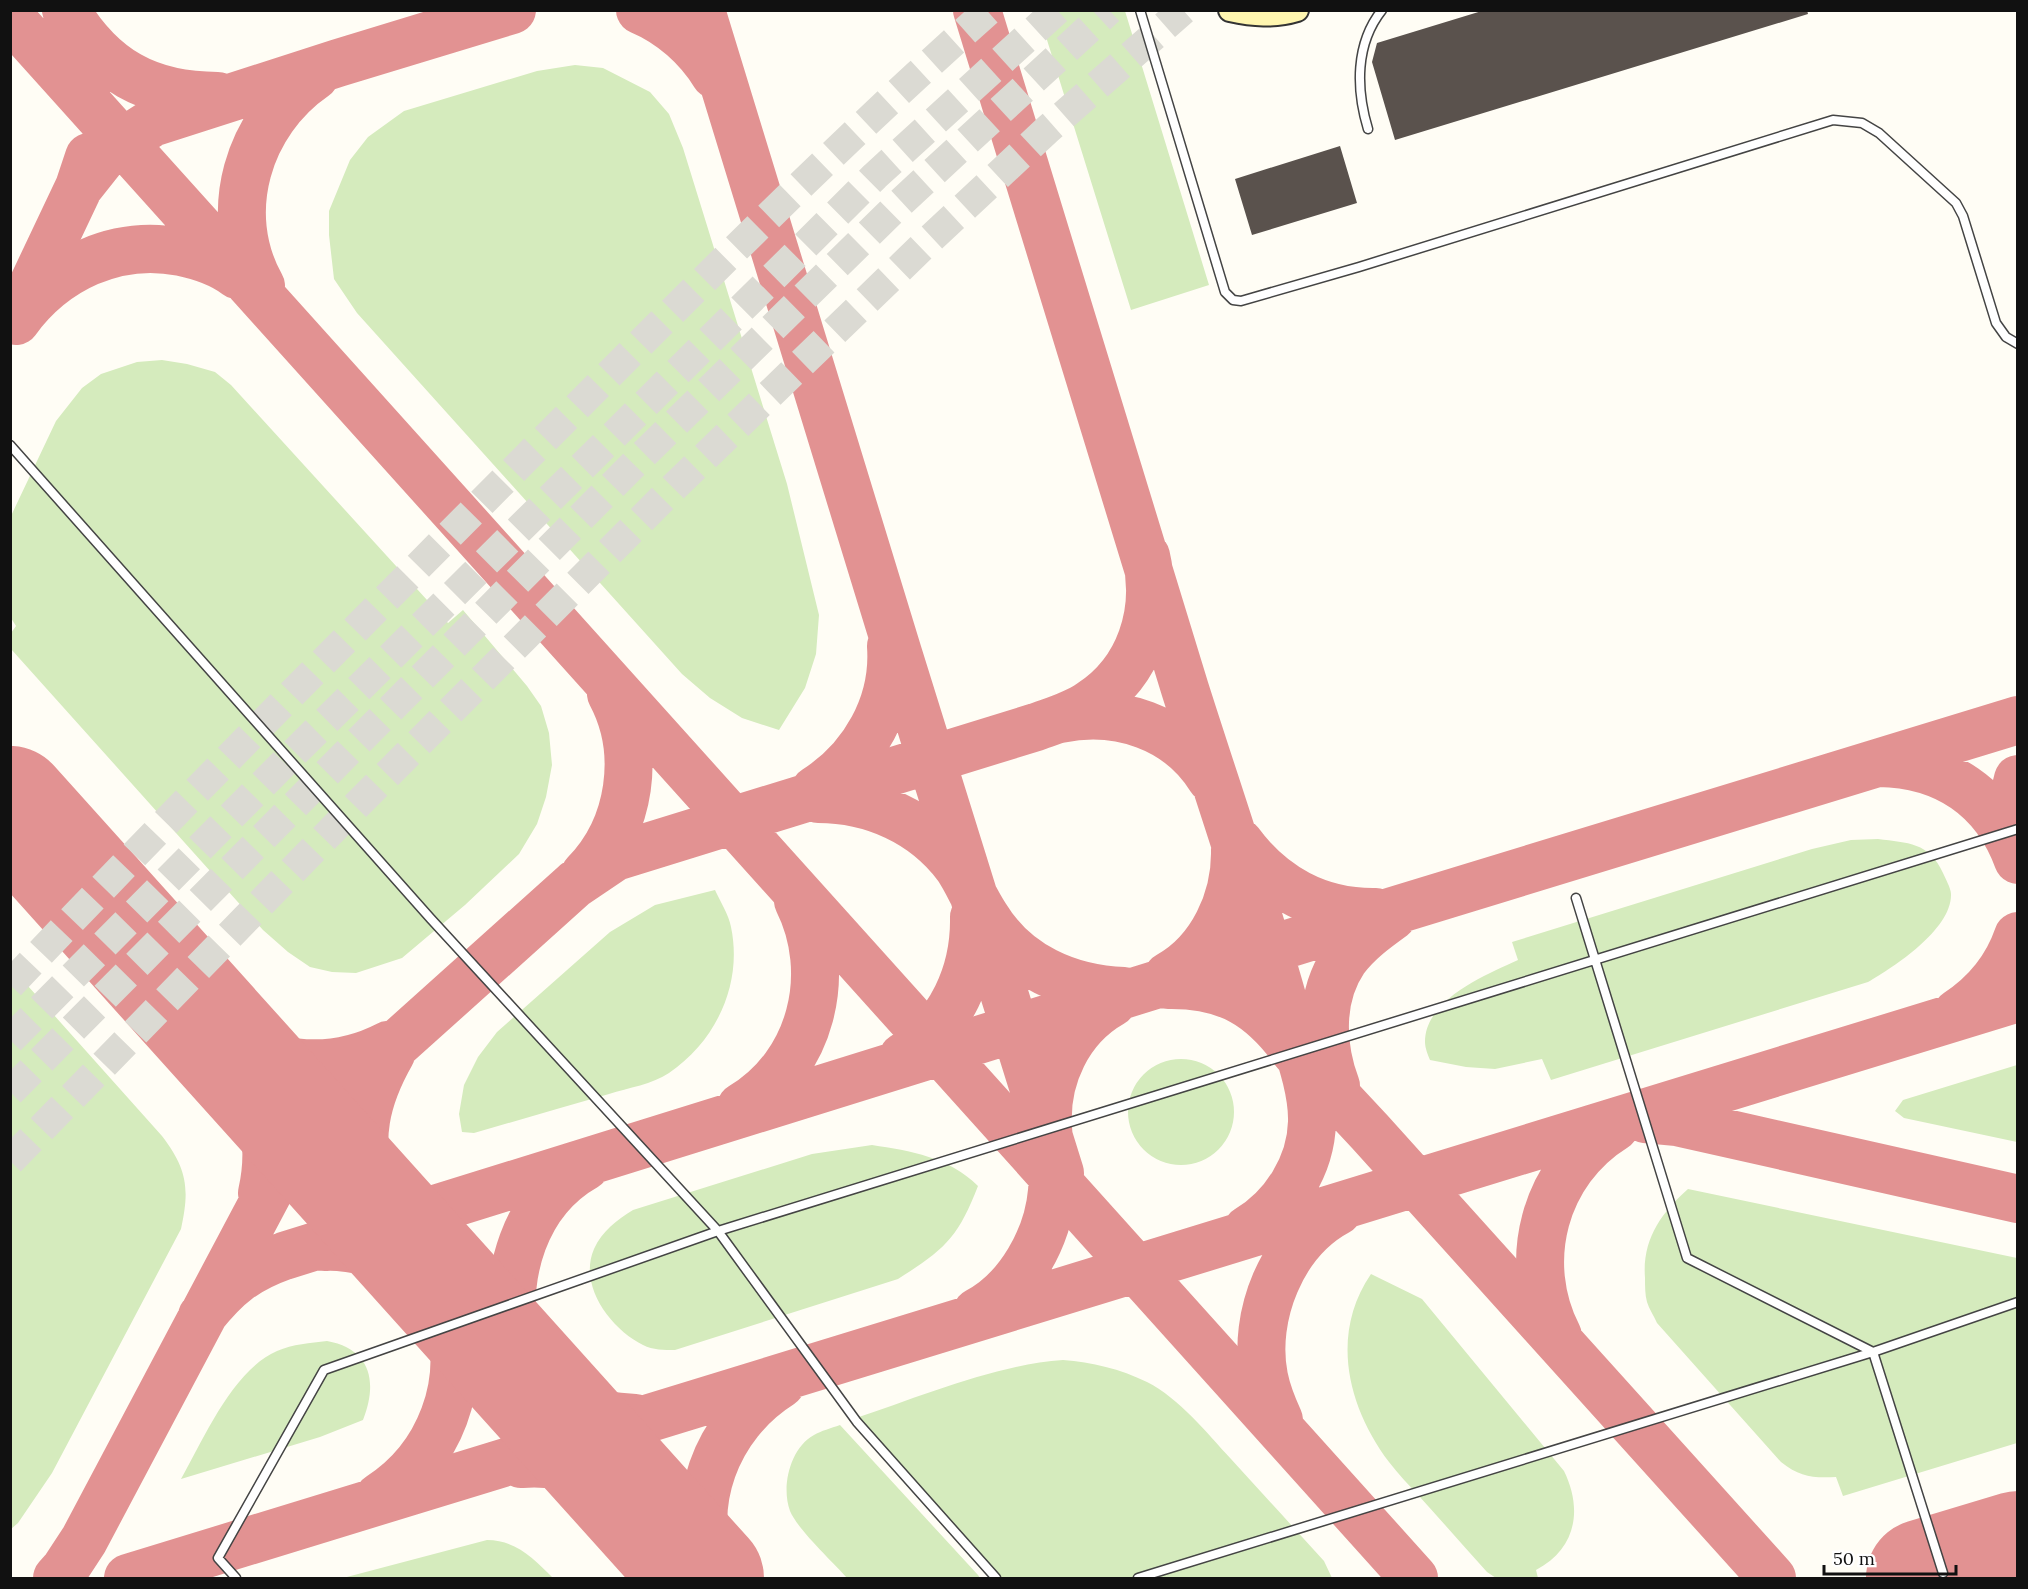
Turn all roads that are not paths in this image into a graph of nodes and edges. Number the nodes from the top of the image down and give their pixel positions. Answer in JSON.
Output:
{"nodes":[{"id":1,"x":1140,"y":10,"type":"edge"},
{"id":2,"x":1230,"y":10,"type":"edge"},
{"id":3,"x":1297,"y":10,"type":"edge"},
{"id":4,"x":1382,"y":10,"type":"edge"},
{"id":5,"x":1368,"y":129,"type":"dead end"},
{"id":6,"x":2018,"y":344,"type":"edge"},
{"id":7,"x":10,"y":445,"type":"edge"},
{"id":8,"x":2018,"y":829,"type":"edge"},
{"id":9,"x":1576,"y":898,"type":"dead end"},
{"id":10,"x":1594,"y":958,"type":"junction"},
{"id":11,"x":718,"y":1231,"type":"junction"},
{"id":12,"x":2018,"y":1302,"type":"edge"},
{"id":13,"x":1873,"y":1352,"type":"junction"},
{"id":14,"x":1943,"y":1573,"type":"dead end"},
{"id":15,"x":236,"y":1578,"type":"edge"},
{"id":16,"x":996,"y":1578,"type":"edge"},
{"id":17,"x":1138,"y":1578,"type":"edge"}],
"edges":[{"from":1,"to":6,"type":"lane"},
{"from":2,"to":3,"type":"street"},
{"from":4,"to":5,"type":"lane"},
{"from":7,"to":11,"type":"lane"},
{"from":8,"to":10,"type":"lane"},
{"from":9,"to":10,"type":"lane"},
{"from":10,"to":11,"type":"lane"},
{"from":10,"to":13,"type":"lane"},
{"from":11,"to":15,"type":"lane"},
{"from":11,"to":16,"type":"lane"},
{"from":12,"to":13,"type":"lane"},
{"from":13,"to":14,"type":"lane"},
{"from":13,"to":17,"type":"lane"}]}
